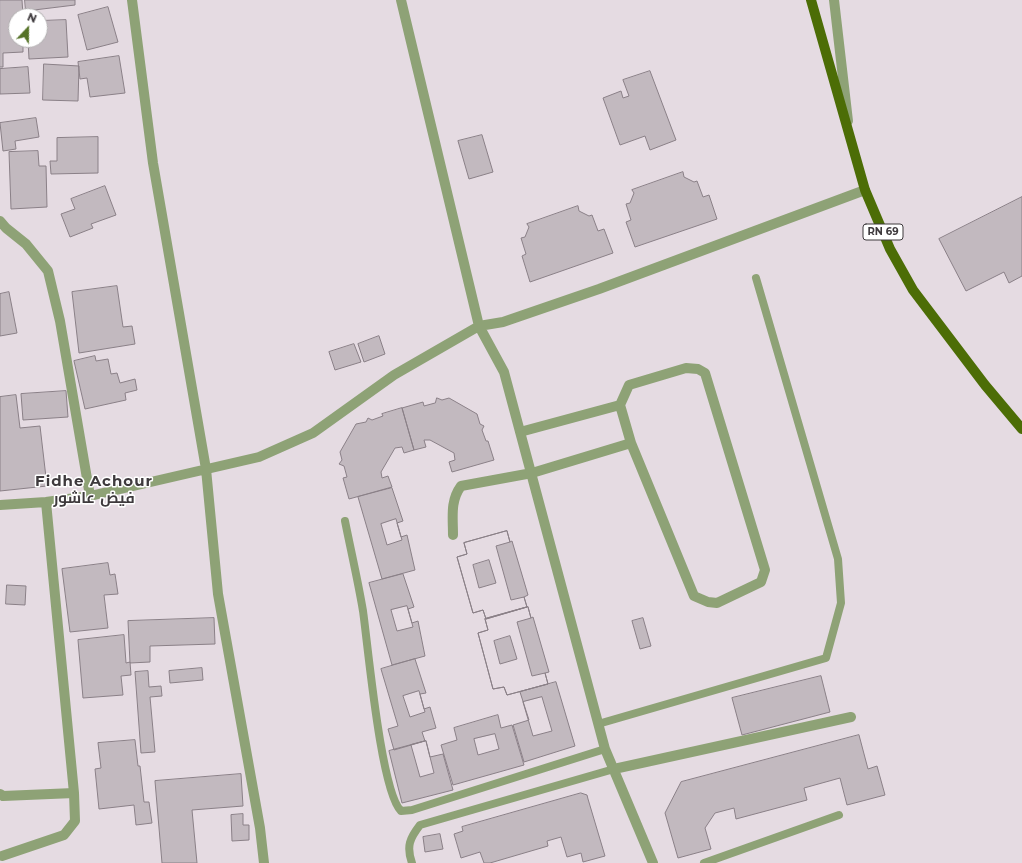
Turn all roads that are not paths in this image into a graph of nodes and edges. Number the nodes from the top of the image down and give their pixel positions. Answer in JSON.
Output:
{"nodes":[{"id":1,"x":132,"y":0,"type":"edge"},
{"id":2,"x":401,"y":0,"type":"edge"},
{"id":3,"x":811,"y":0,"type":"edge"},
{"id":4,"x":834,"y":0,"type":"edge"},
{"id":5,"x":850,"y":132,"type":"junction"},
{"id":6,"x":865,"y":190,"type":"junction"},
{"id":7,"x":0,"y":221,"type":"edge"},
{"id":8,"x":756,"y":278,"type":"dead end"},
{"id":9,"x":479,"y":326,"type":"junction"},
{"id":10,"x":620,"y":406,"type":"junction"},
{"id":11,"x":1022,"y":429,"type":"edge"},
{"id":12,"x":520,"y":432,"type":"junction"},
{"id":13,"x":631,"y":443,"type":"junction"},
{"id":14,"x":206,"y":469,"type":"junction"},
{"id":15,"x":532,"y":473,"type":"junction"},
{"id":16,"x":90,"y":496,"type":"junction"},
{"id":17,"x":46,"y":502,"type":"junction"},
{"id":18,"x":0,"y":505,"type":"edge"},
{"id":19,"x":346,"y":521,"type":"dead end"},
{"id":20,"x":454,"y":535,"type":"dead end"},
{"id":21,"x":851,"y":717,"type":"dead end"},
{"id":22,"x":598,"y":724,"type":"junction"},
{"id":23,"x":605,"y":749,"type":"junction"},
{"id":24,"x":614,"y":769,"type":"junction"},
{"id":25,"x":74,"y":793,"type":"junction"},
{"id":26,"x":0,"y":794,"type":"edge"},
{"id":27,"x":839,"y":815,"type":"dead end"},
{"id":28,"x":2,"y":858,"type":"edge"},
{"id":29,"x":264,"y":863,"type":"edge"},
{"id":30,"x":412,"y":863,"type":"edge"},
{"id":31,"x":652,"y":863,"type":"edge"},
{"id":32,"x":704,"y":863,"type":"edge"}],
"edges":[{"from":1,"to":14,"type":"street"},
{"from":2,"to":9,"type":"street"},
{"from":3,"to":5,"type":"main road","number":"RN 69"},
{"from":4,"to":5,"type":"street"},
{"from":5,"to":6,"type":"main road","number":"RN 69"},
{"from":6,"to":9,"type":"street"},
{"from":6,"to":11,"type":"main road","number":"RN 69"},
{"from":7,"to":16,"type":"street"},
{"from":8,"to":22,"type":"lane"},
{"from":9,"to":12,"type":"street"},
{"from":9,"to":14,"type":"street"},
{"from":10,"to":12,"type":"street"},
{"from":10,"to":13,"type":"street"},
{"from":10,"to":13,"type":"street"},
{"from":12,"to":15,"type":"street"},
{"from":13,"to":15,"type":"street"},
{"from":14,"to":16,"type":"street"},
{"from":14,"to":29,"type":"street"},
{"from":15,"to":20,"type":"street"},
{"from":15,"to":22,"type":"street"},
{"from":16,"to":17,"type":"street"},
{"from":17,"to":18,"type":"street"},
{"from":17,"to":25,"type":"street"},
{"from":19,"to":23,"type":"lane"},
{"from":21,"to":24,"type":"street"},
{"from":22,"to":23,"type":"street"},
{"from":23,"to":24,"type":"street"},
{"from":24,"to":30,"type":"lane"},
{"from":24,"to":31,"type":"street"},
{"from":25,"to":26,"type":"street"},
{"from":25,"to":28,"type":"street"},
{"from":27,"to":32,"type":"lane"}]}
